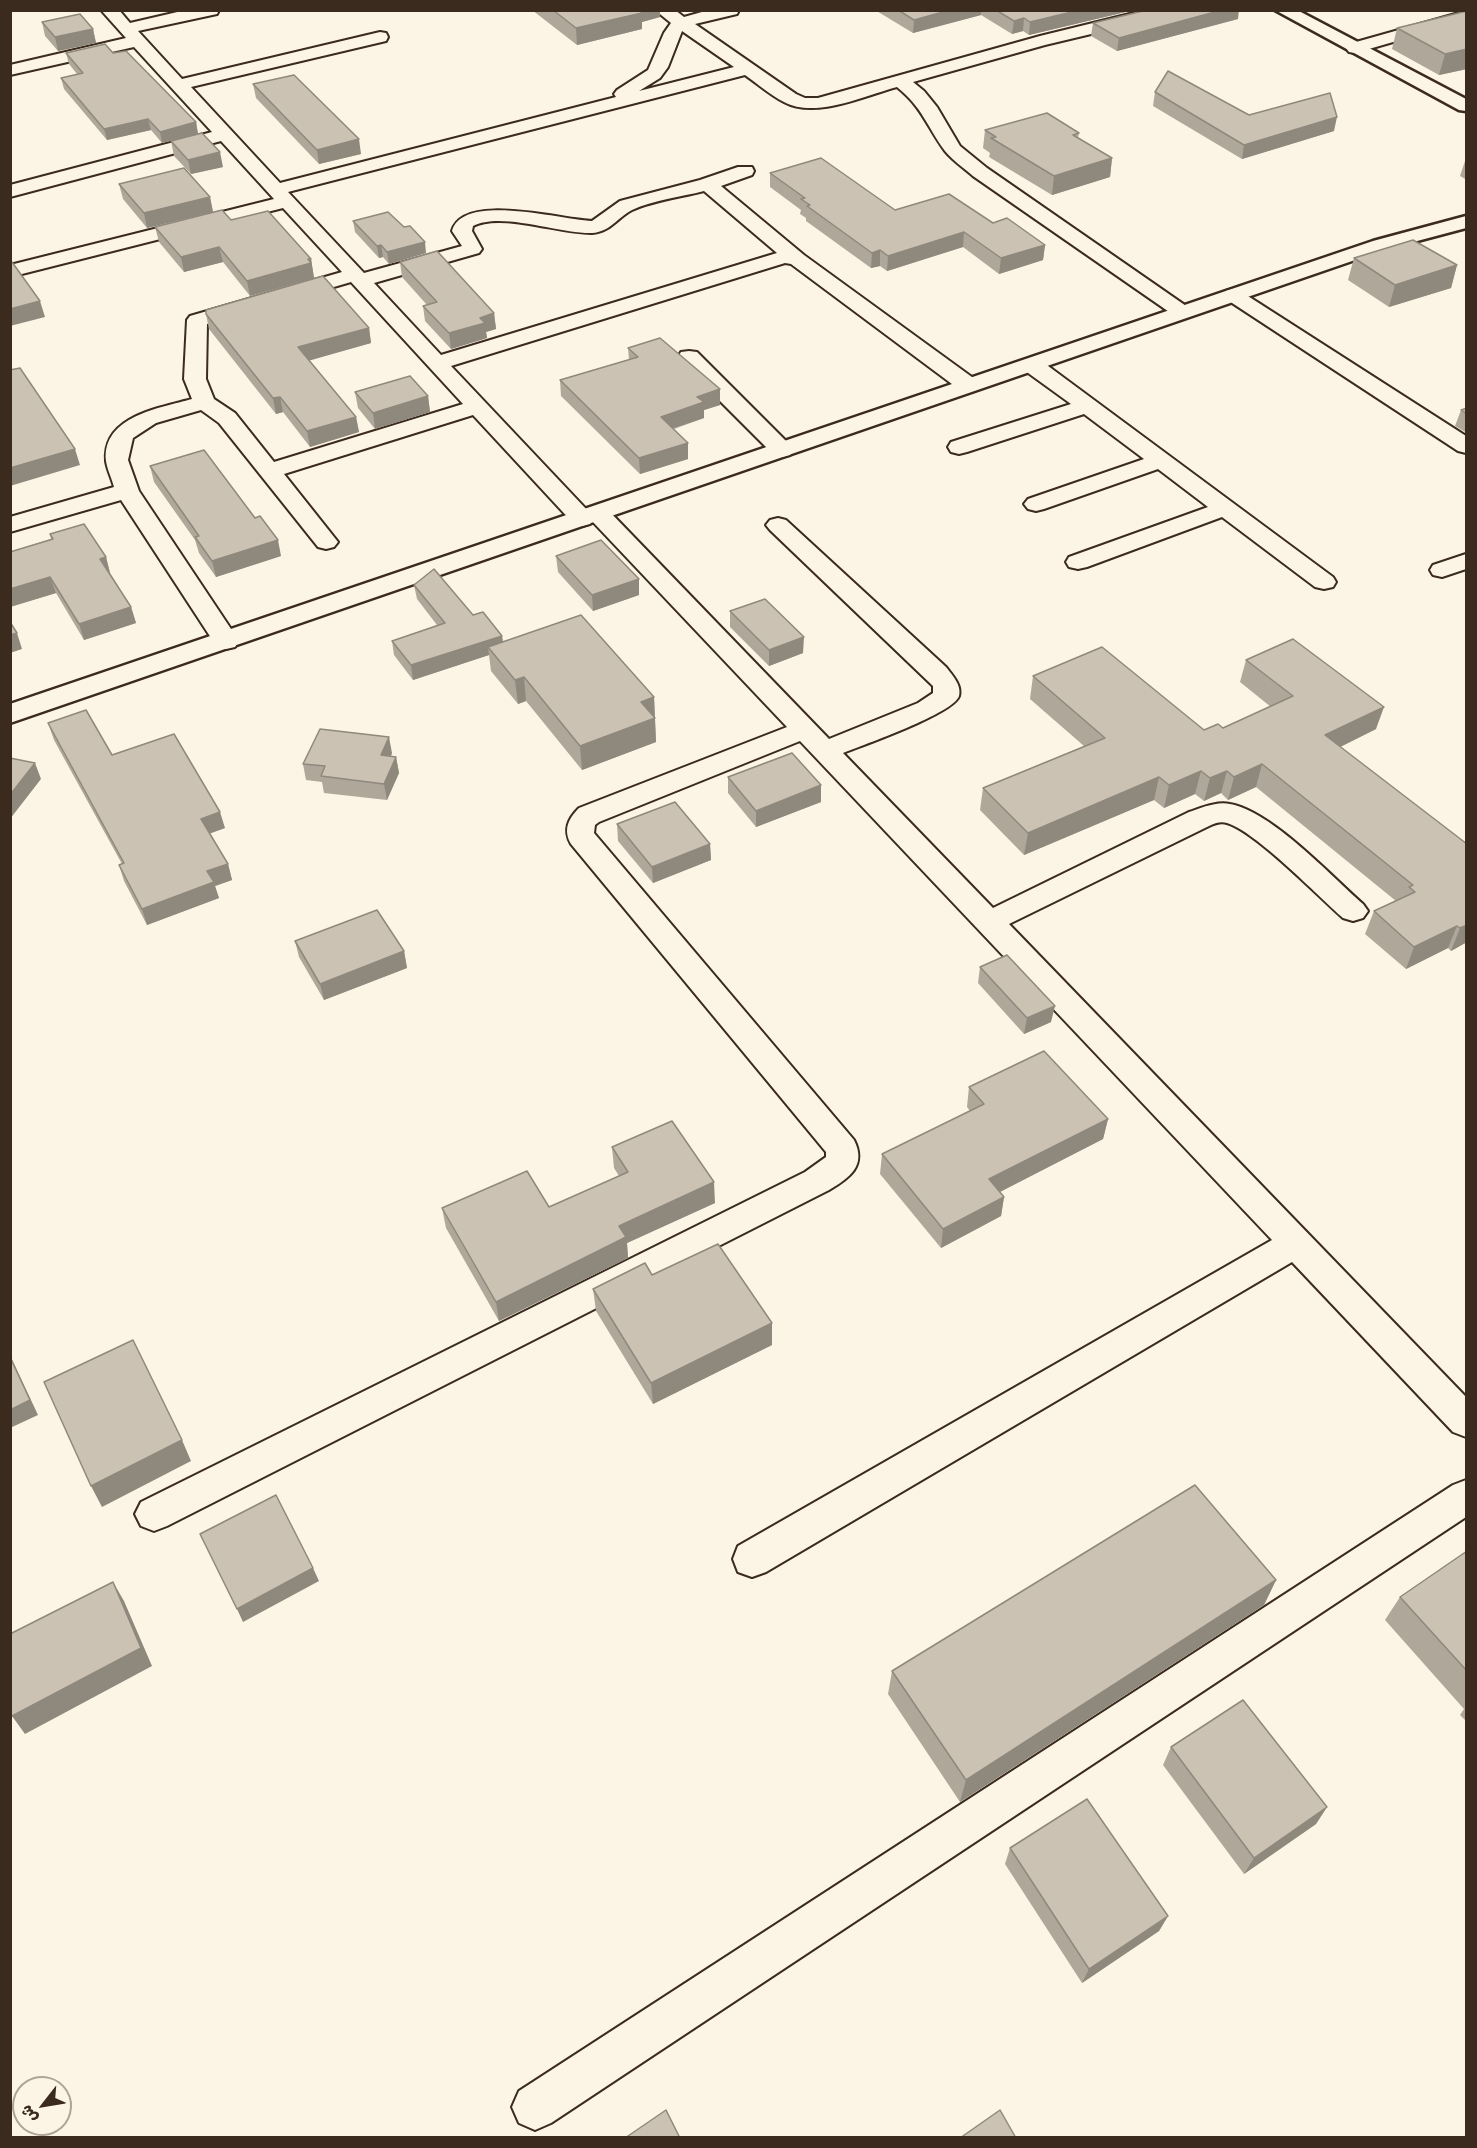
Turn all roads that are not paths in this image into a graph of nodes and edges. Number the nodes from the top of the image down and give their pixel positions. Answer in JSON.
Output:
{"nodes":[{"id":1,"x":109,"y":10,"type":"edge"},
{"id":2,"x":211,"y":10,"type":"edge"},
{"id":3,"x":663,"y":10,"type":"edge"},
{"id":4,"x":731,"y":10,"type":"edge"},
{"id":5,"x":1169,"y":10,"type":"edge"},
{"id":6,"x":1282,"y":10,"type":"edge"},
{"id":7,"x":1467,"y":16,"type":"edge"},
{"id":8,"x":680,"y":23,"type":"junction"},
{"id":9,"x":131,"y":35,"type":"junction"},
{"id":10,"x":380,"y":37,"type":"dead end"},
{"id":11,"x":1355,"y":48,"type":"junction"},
{"id":12,"x":748,"y":69,"type":"junction"},
{"id":13,"x":10,"y":70,"type":"edge"},
{"id":14,"x":899,"y":80,"type":"junction"},
{"id":15,"x":178,"y":85,"type":"junction"},
{"id":16,"x":1467,"y":106,"type":"edge"},
{"id":17,"x":584,"y":111,"type":"junction"},
{"id":18,"x":224,"y":135,"type":"junction"},
{"id":19,"x":745,"y":171,"type":"dead end"},
{"id":20,"x":707,"y":184,"type":"junction"},
{"id":21,"x":10,"y":191,"type":"edge"},
{"id":22,"x":282,"y":195,"type":"junction"},
{"id":23,"x":1467,"y":222,"type":"edge"},
{"id":24,"x":797,"y":259,"type":"junction"},
{"id":25,"x":10,"y":272,"type":"edge"},
{"id":26,"x":358,"y":278,"type":"junction"},
{"id":27,"x":1233,"y":295,"type":"junction"},
{"id":28,"x":1182,"y":312,"type":"junction"},
{"id":29,"x":689,"y":357,"type":"dead end"},
{"id":30,"x":438,"y":363,"type":"junction"},
{"id":31,"x":1032,"y":365,"type":"junction"},
{"id":32,"x":968,"y":385,"type":"junction"},
{"id":33,"x":204,"y":402,"type":"junction"},
{"id":34,"x":1087,"y":406,"type":"junction"},
{"id":35,"x":477,"y":407,"type":"junction"},
{"id":36,"x":1467,"y":446,"type":"edge"},
{"id":37,"x":959,"y":447,"type":"dead end"},
{"id":38,"x":782,"y":450,"type":"junction"},
{"id":39,"x":1159,"y":461,"type":"junction"},
{"id":40,"x":269,"y":471,"type":"junction"},
{"id":41,"x":127,"y":491,"type":"junction"},
{"id":42,"x":1036,"y":504,"type":"dead end"},
{"id":43,"x":1223,"y":508,"type":"junction"},
{"id":44,"x":590,"y":516,"type":"junction"},
{"id":45,"x":10,"y":525,"type":"edge"},
{"id":46,"x":778,"y":525,"type":"dead end"},
{"id":47,"x":326,"y":542,"type":"dead end"},
{"id":48,"x":1467,"y":561,"type":"edge"},
{"id":49,"x":1078,"y":562,"type":"dead end"},
{"id":50,"x":1442,"y":570,"type":"dead end"},
{"id":51,"x":1324,"y":582,"type":"dead end"},
{"id":52,"x":226,"y":641,"type":"junction"},
{"id":53,"x":10,"y":714,"type":"edge"},
{"id":54,"x":806,"y":729,"type":"junction"},
{"id":55,"x":826,"y":750,"type":"junction"},
{"id":56,"x":1353,"y":911,"type":"dead end"},
{"id":57,"x":991,"y":921,"type":"junction"},
{"id":58,"x":1296,"y":1243,"type":"junction"},
{"id":59,"x":1467,"y":1420,"type":"edge"},
{"id":60,"x":1467,"y":1497,"type":"edge"},
{"id":61,"x":154,"y":1514,"type":"dead end"},
{"id":62,"x":752,"y":1558,"type":"dead end"},
{"id":63,"x":535,"y":2107,"type":"dead end"}],
"edges":[{"from":1,"to":9,"type":"street"},
{"from":2,"to":9,"type":"street"},
{"from":3,"to":8,"type":"street"},
{"from":4,"to":8,"type":"street"},
{"from":5,"to":14,"type":"street"},
{"from":6,"to":11,"type":"main road"},
{"from":7,"to":11,"type":"street"},
{"from":8,"to":12,"type":"street"},
{"from":8,"to":17,"type":"street"},
{"from":9,"to":13,"type":"street"},
{"from":9,"to":15,"type":"street"},
{"from":10,"to":15,"type":"street"},
{"from":11,"to":16,"type":"main road"},
{"from":12,"to":14,"type":"street"},
{"from":12,"to":17,"type":"street"},
{"from":14,"to":28,"type":"street"},
{"from":15,"to":18,"type":"street"},
{"from":17,"to":22,"type":"street"},
{"from":18,"to":21,"type":"street"},
{"from":18,"to":22,"type":"street"},
{"from":19,"to":20,"type":"street"},
{"from":20,"to":24,"type":"street"},
{"from":20,"to":26,"type":"street"},
{"from":22,"to":25,"type":"street"},
{"from":22,"to":26,"type":"street"},
{"from":23,"to":27,"type":"main road"},
{"from":24,"to":30,"type":"street"},
{"from":24,"to":32,"type":"street"},
{"from":26,"to":30,"type":"street"},
{"from":26,"to":33,"type":"street"},
{"from":27,"to":28,"type":"main road"},
{"from":27,"to":36,"type":"street"},
{"from":28,"to":31,"type":"main road"},
{"from":29,"to":38,"type":"street"},
{"from":30,"to":35,"type":"street"},
{"from":31,"to":32,"type":"main road"},
{"from":31,"to":34,"type":"street"},
{"from":32,"to":38,"type":"main road"},
{"from":33,"to":40,"type":"street"},
{"from":33,"to":41,"type":"street"},
{"from":34,"to":37,"type":"street"},
{"from":34,"to":39,"type":"street"},
{"from":35,"to":40,"type":"street"},
{"from":35,"to":44,"type":"street"},
{"from":38,"to":44,"type":"main road"},
{"from":39,"to":42,"type":"street"},
{"from":39,"to":43,"type":"street"},
{"from":40,"to":47,"type":"street"},
{"from":41,"to":45,"type":"street"},
{"from":41,"to":52,"type":"street"},
{"from":43,"to":49,"type":"street"},
{"from":43,"to":51,"type":"street"},
{"from":44,"to":52,"type":"main road"},
{"from":44,"to":54,"type":"street"},
{"from":46,"to":55,"type":"street"},
{"from":48,"to":50,"type":"street"},
{"from":52,"to":53,"type":"main road"},
{"from":54,"to":55,"type":"street"},
{"from":54,"to":61,"type":"street"},
{"from":55,"to":57,"type":"street"},
{"from":56,"to":57,"type":"street"},
{"from":57,"to":58,"type":"street"},
{"from":58,"to":59,"type":"street"},
{"from":58,"to":62,"type":"street"},
{"from":60,"to":63,"type":"street"}]}
